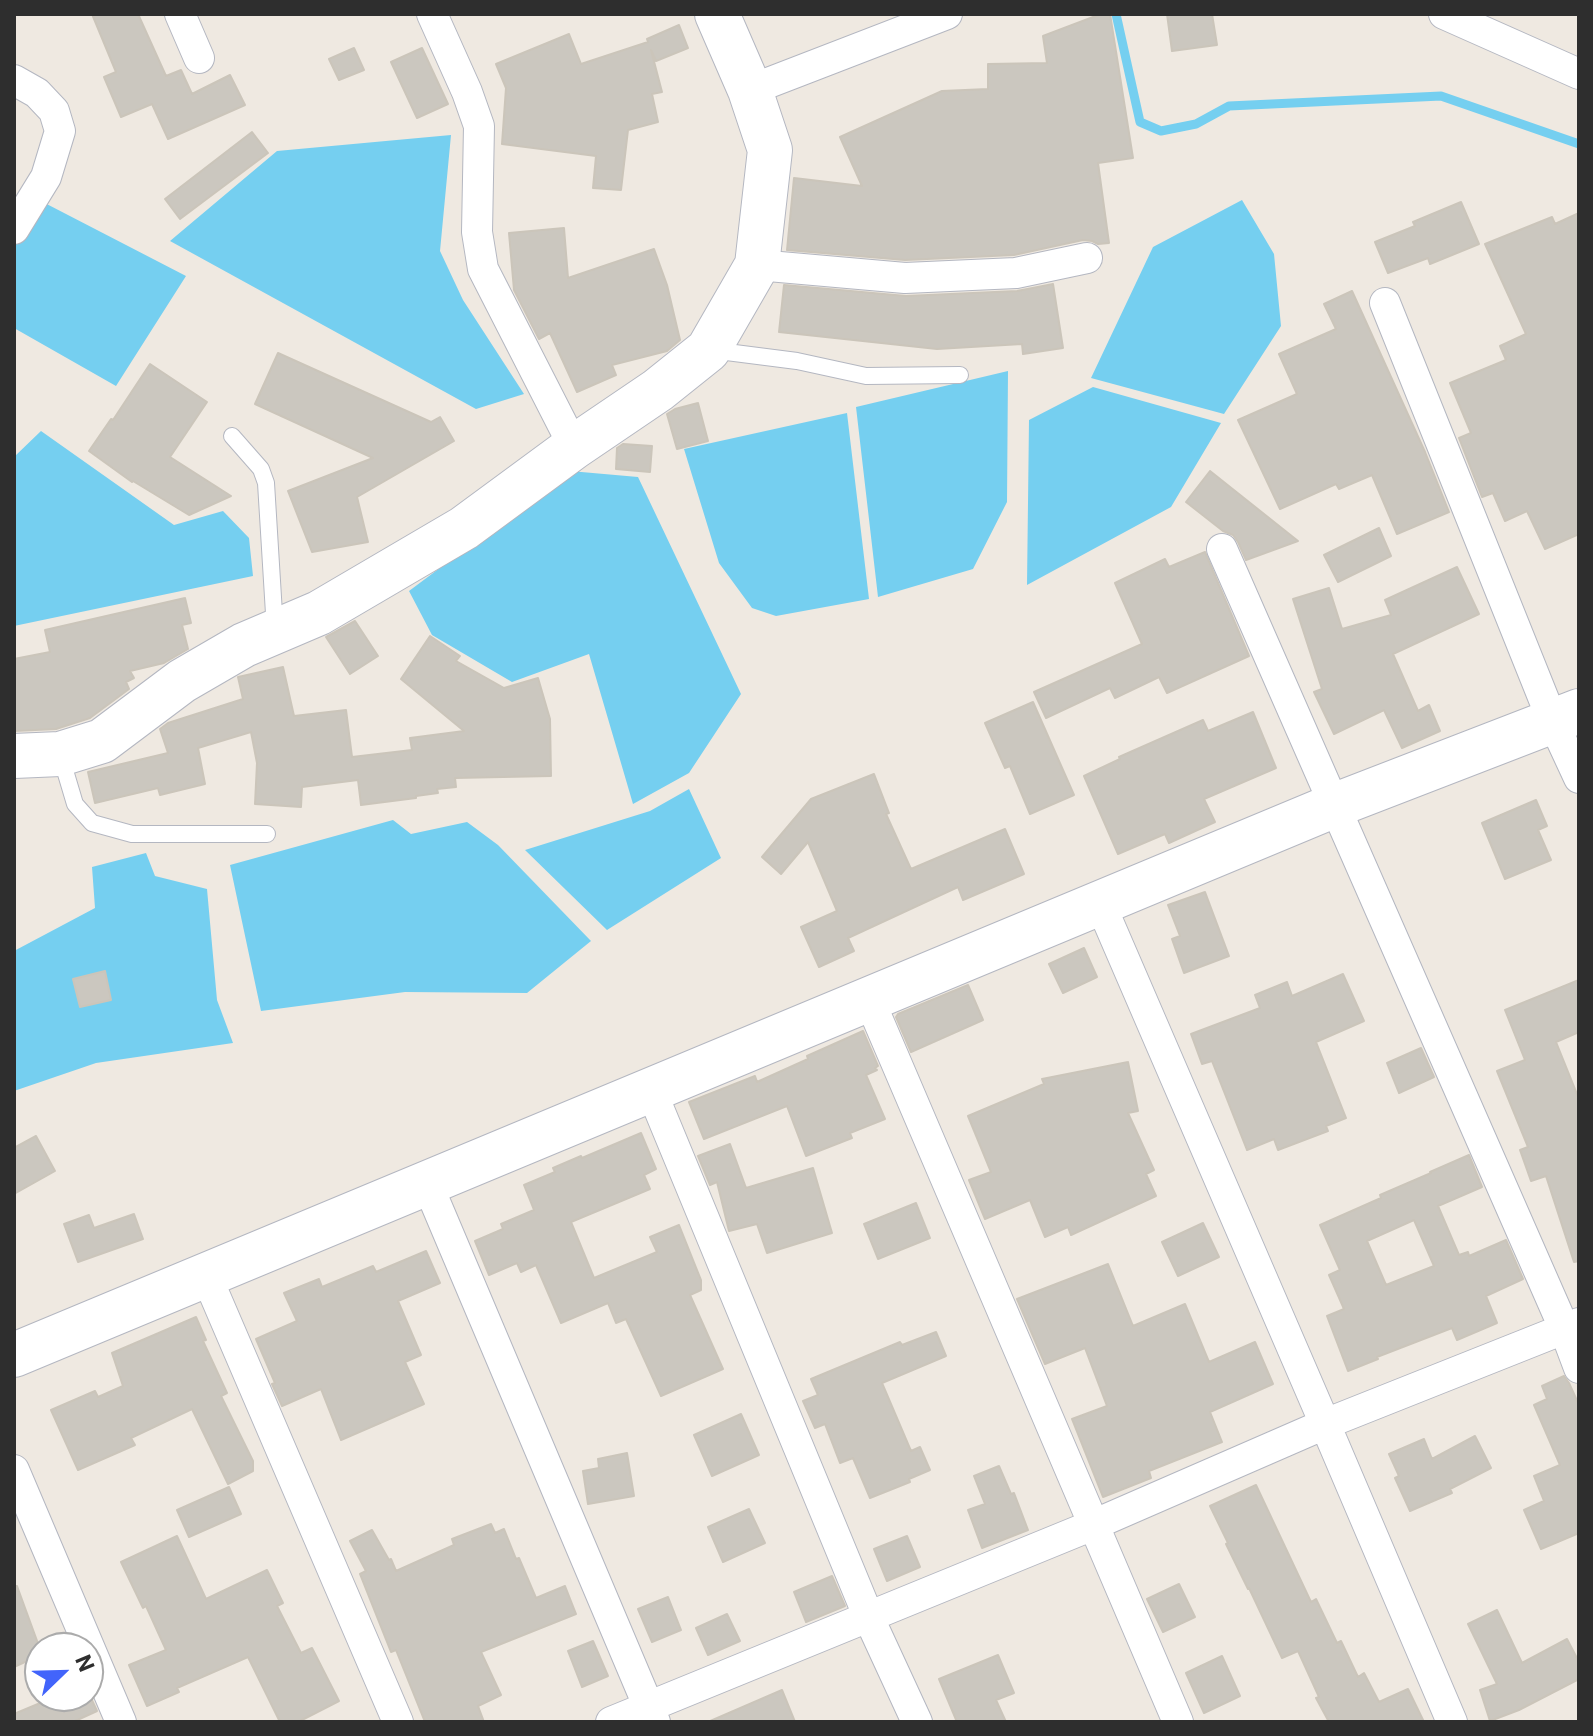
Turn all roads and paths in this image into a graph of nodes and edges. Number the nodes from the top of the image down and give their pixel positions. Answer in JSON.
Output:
{"nodes":[{"id":1,"x":180,"y":14,"type":"edge"},
{"id":2,"x":432,"y":14,"type":"edge"},
{"id":3,"x":717,"y":14,"type":"edge"},
{"id":4,"x":947,"y":14,"type":"edge"},
{"id":5,"x":1444,"y":14,"type":"edge"},
{"id":6,"x":199,"y":58,"type":"dead end"},
{"id":7,"x":1579,"y":74,"type":"edge"},
{"id":8,"x":14,"y":80,"type":"edge"},
{"id":9,"x":750,"y":90,"type":"junction"},
{"id":10,"x":14,"y":229,"type":"edge"},
{"id":11,"x":1087,"y":258,"type":"dead end"},
{"id":12,"x":757,"y":265,"type":"junction"},
{"id":13,"x":1385,"y":303,"type":"dead end"},
{"id":14,"x":708,"y":350,"type":"junction"},
{"id":15,"x":960,"y":375,"type":"dead end"},
{"id":16,"x":232,"y":436,"type":"dead end"},
{"id":17,"x":574,"y":447,"type":"junction"},
{"id":18,"x":1222,"y":549,"type":"dead end"},
{"id":19,"x":275,"y":631,"type":"junction"},
{"id":20,"x":1566,"y":717,"type":"edge"},
{"id":21,"x":60,"y":754,"type":"junction"},
{"id":22,"x":14,"y":756,"type":"edge"},
{"id":23,"x":1579,"y":778,"type":"edge"},
{"id":24,"x":1333,"y":806,"type":"junction"},
{"id":25,"x":267,"y":834,"type":"dead end"},
{"id":26,"x":1100,"y":903,"type":"junction"},
{"id":27,"x":869,"y":999,"type":"junction"},
{"id":28,"x":651,"y":1090,"type":"junction"},
{"id":29,"x":427,"y":1183,"type":"junction"},
{"id":30,"x":206,"y":1275,"type":"junction"},
{"id":31,"x":1572,"y":1326,"type":"edge"},
{"id":32,"x":14,"y":1355,"type":"edge"},
{"id":33,"x":1579,"y":1368,"type":"edge"},
{"id":34,"x":1325,"y":1424,"type":"junction"},
{"id":35,"x":14,"y":1470,"type":"edge"},
{"id":36,"x":1093,"y":1525,"type":"junction"},
{"id":37,"x":869,"y":1618,"type":"junction"},
{"id":38,"x":651,"y":1714,"type":"edge"},
{"id":39,"x":121,"y":1722,"type":"edge"},
{"id":40,"x":398,"y":1722,"type":"edge"},
{"id":41,"x":611,"y":1722,"type":"edge"},
{"id":42,"x":917,"y":1722,"type":"edge"},
{"id":43,"x":1178,"y":1722,"type":"edge"},
{"id":44,"x":1452,"y":1722,"type":"edge"}],
"edges":[{"from":1,"to":6,"type":"street"},
{"from":2,"to":17,"type":"street"},
{"from":3,"to":9,"type":"street"},
{"from":4,"to":9,"type":"street"},
{"from":5,"to":7,"type":"street"},
{"from":8,"to":10,"type":"street"},
{"from":9,"to":12,"type":"street"},
{"from":11,"to":12,"type":"street"},
{"from":12,"to":14,"type":"street"},
{"from":13,"to":20,"type":"street"},
{"from":14,"to":15,"type":"lane"},
{"from":14,"to":17,"type":"street"},
{"from":16,"to":19,"type":"lane"},
{"from":17,"to":19,"type":"street"},
{"from":18,"to":24,"type":"street"},
{"from":19,"to":21,"type":"street"},
{"from":20,"to":23,"type":"street"},
{"from":20,"to":24,"type":"street"},
{"from":21,"to":22,"type":"street"},
{"from":21,"to":25,"type":"lane"},
{"from":24,"to":26,"type":"street"},
{"from":24,"to":31,"type":"street"},
{"from":26,"to":27,"type":"street"},
{"from":26,"to":34,"type":"street"},
{"from":27,"to":28,"type":"street"},
{"from":27,"to":36,"type":"street"},
{"from":28,"to":29,"type":"street"},
{"from":28,"to":37,"type":"street"},
{"from":29,"to":30,"type":"street"},
{"from":29,"to":38,"type":"street"},
{"from":30,"to":32,"type":"street"},
{"from":30,"to":40,"type":"street"},
{"from":31,"to":33,"type":"street"},
{"from":31,"to":34,"type":"street"},
{"from":34,"to":36,"type":"street"},
{"from":34,"to":44,"type":"street"},
{"from":35,"to":39,"type":"street"},
{"from":36,"to":37,"type":"street"},
{"from":36,"to":43,"type":"street"},
{"from":37,"to":38,"type":"street"},
{"from":37,"to":42,"type":"street"},
{"from":38,"to":41,"type":"street"}]}
